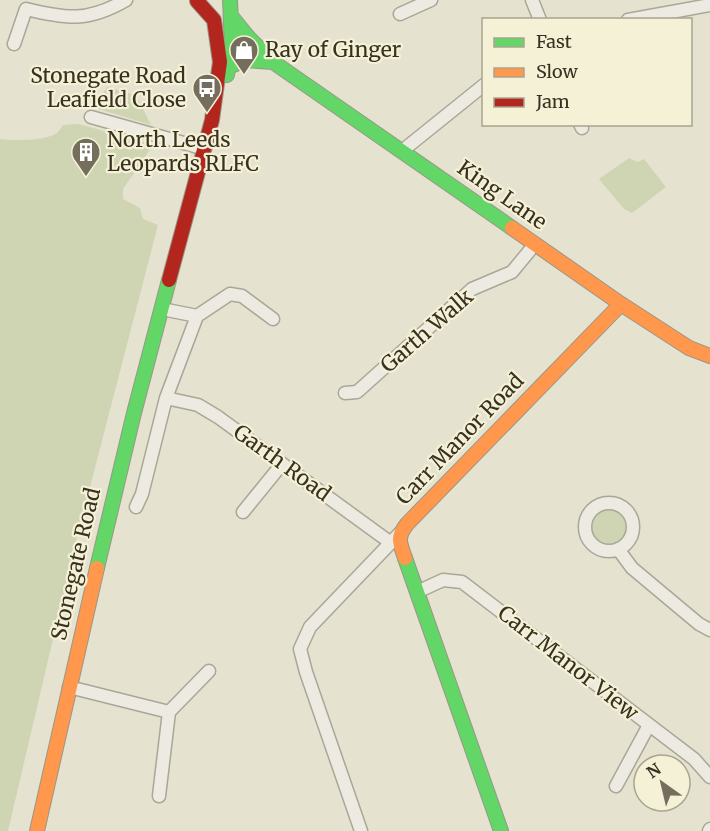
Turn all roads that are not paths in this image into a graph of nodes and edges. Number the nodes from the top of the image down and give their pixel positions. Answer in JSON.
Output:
{"nodes":[{"id":1,"x":126,"y":0,"type":"edge"},
{"id":2,"x":196,"y":0,"type":"edge"},
{"id":3,"x":218,"y":0,"type":"edge"},
{"id":4,"x":230,"y":0,"type":"edge"},
{"id":5,"x":431,"y":0,"type":"edge"},
{"id":6,"x":532,"y":0,"type":"edge"},
{"id":7,"x":710,"y":5,"type":"edge"},
{"id":8,"x":400,"y":14,"type":"dead end"},
{"id":9,"x":231,"y":16,"type":"junction"},
{"id":10,"x":539,"y":18,"type":"edge"},
{"id":11,"x":639,"y":18,"type":"edge"},
{"id":12,"x":218,"y":41,"type":"junction"},
{"id":13,"x":14,"y":44,"type":"dead end"},
{"id":14,"x":232,"y":46,"type":"junction"},
{"id":15,"x":273,"y":62,"type":"junction"},
{"id":16,"x":228,"y":67,"type":"junction"},
{"id":17,"x":482,"y":86,"type":"edge"},
{"id":18,"x":216,"y":100,"type":"junction"},
{"id":19,"x":91,"y":117,"type":"dead end"},
{"id":20,"x":204,"y":149,"type":"junction"},
{"id":21,"x":402,"y":151,"type":"junction"},
{"id":22,"x":535,"y":244,"type":"junction"},
{"id":23,"x":621,"y":303,"type":"junction"},
{"id":24,"x":162,"y":309,"type":"junction"},
{"id":25,"x":197,"y":316,"type":"junction"},
{"id":26,"x":273,"y":319,"type":"dead end"},
{"id":27,"x":710,"y":356,"type":"edge"},
{"id":28,"x":345,"y":393,"type":"dead end"},
{"id":29,"x":166,"y":398,"type":"junction"},
{"id":30,"x":282,"y":464,"type":"junction"},
{"id":31,"x":136,"y":507,"type":"dead end"},
{"id":32,"x":243,"y":512,"type":"dead end"},
{"id":33,"x":395,"y":538,"type":"junction"},
{"id":34,"x":618,"y":549,"type":"junction"},
{"id":35,"x":417,"y":592,"type":"junction"},
{"id":36,"x":710,"y":630,"type":"edge"},
{"id":37,"x":209,"y":671,"type":"dead end"},
{"id":38,"x":69,"y":687,"type":"junction"},
{"id":39,"x":169,"y":712,"type":"junction"},
{"id":40,"x":649,"y":725,"type":"junction"},
{"id":41,"x":710,"y":777,"type":"edge"},
{"id":42,"x":616,"y":786,"type":"dead end"},
{"id":43,"x":159,"y":796,"type":"dead end"},
{"id":44,"x":37,"y":831,"type":"edge"},
{"id":45,"x":361,"y":831,"type":"edge"},
{"id":46,"x":501,"y":831,"type":"edge"}],
"edges":[{"from":1,"to":13,"type":"street"},
{"from":2,"to":3,"type":"street"},
{"from":2,"to":12,"type":"street"},
{"from":4,"to":9,"type":"street","name":"Stonegate Road"},
{"from":5,"to":8,"type":"street"},
{"from":6,"to":10,"type":"street"},
{"from":7,"to":11,"type":"street"},
{"from":9,"to":14,"type":"street","name":"Stonegate Road"},
{"from":9,"to":15,"type":"street","name":"King Lane"},
{"from":12,"to":14,"type":"street","name":"King Lane"},
{"from":12,"to":18,"type":"street","name":"Stonegate Road"},
{"from":14,"to":15,"type":"street","name":"King Lane"},
{"from":14,"to":16,"type":"street","name":"Stonegate Road"},
{"from":15,"to":16,"type":"street","name":"King Lane"},
{"from":15,"to":21,"type":"street","name":"King Lane"},
{"from":16,"to":18,"type":"street","name":"Stonegate Road"},
{"from":17,"to":21,"type":"street"},
{"from":18,"to":20,"type":"street","name":"Stonegate Road"},
{"from":19,"to":20,"type":"street"},
{"from":20,"to":24,"type":"street","name":"Stonegate Road"},
{"from":21,"to":22,"type":"street","name":"King Lane"},
{"from":22,"to":23,"type":"street","name":"King Lane"},
{"from":22,"to":28,"type":"street","name":"Garth Walk"},
{"from":23,"to":27,"type":"street","name":"King Lane"},
{"from":23,"to":33,"type":"street","name":"Carr Manor Road"},
{"from":24,"to":25,"type":"street"},
{"from":24,"to":38,"type":"street","name":"Stonegate Road"},
{"from":25,"to":26,"type":"street"},
{"from":25,"to":29,"type":"street"},
{"from":29,"to":30,"type":"street","name":"Garth Road"},
{"from":29,"to":31,"type":"street"},
{"from":30,"to":32,"type":"street"},
{"from":30,"to":33,"type":"street","name":"Garth Road"},
{"from":33,"to":35,"type":"street","name":"Carr Manor Road"},
{"from":33,"to":45,"type":"street"},
{"from":34,"to":34,"type":"street"},
{"from":34,"to":36,"type":"street"},
{"from":35,"to":40,"type":"street","name":"Carr Manor View"},
{"from":35,"to":46,"type":"street","name":"Carr Manor Road"},
{"from":37,"to":39,"type":"street"},
{"from":38,"to":39,"type":"street"},
{"from":38,"to":44,"type":"street","name":"Stonegate Road"},
{"from":39,"to":43,"type":"street"},
{"from":40,"to":41,"type":"street","name":"Carr Manor View"},
{"from":40,"to":42,"type":"street"}]}
